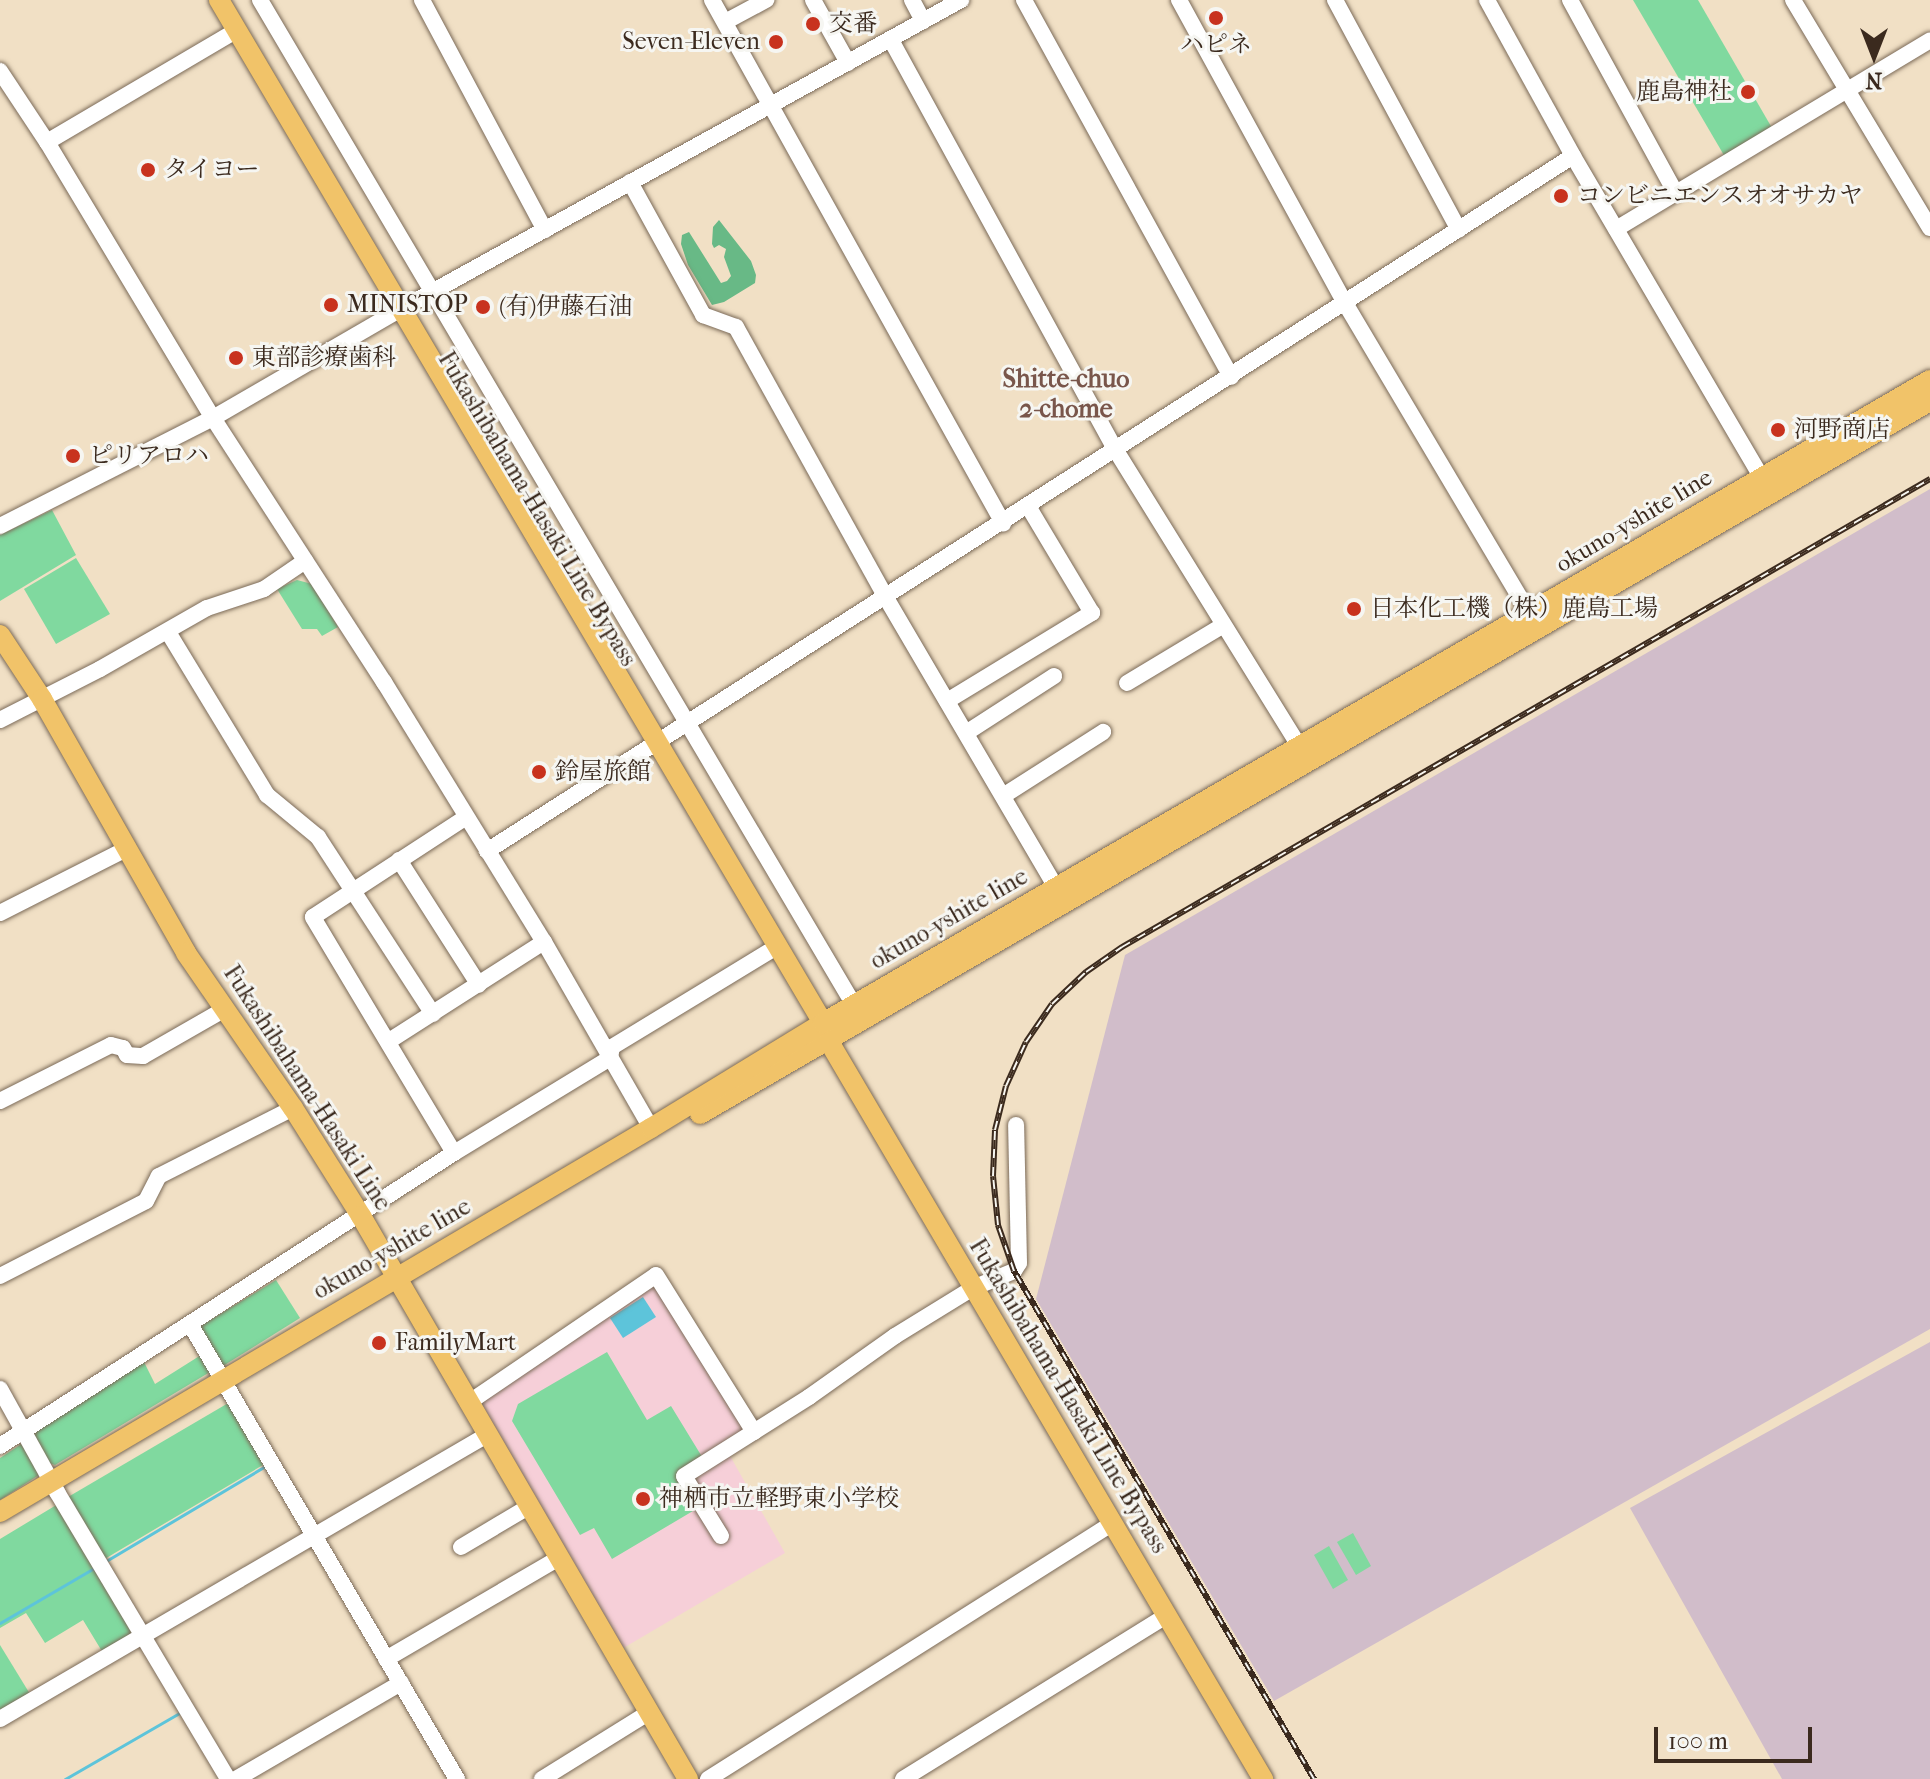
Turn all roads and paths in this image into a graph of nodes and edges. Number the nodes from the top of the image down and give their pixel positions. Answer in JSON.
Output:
{"nodes":[{"id":1,"x":205,"y":0,"type":"edge"},
{"id":2,"x":219,"y":0,"type":"edge"},
{"id":3,"x":260,"y":0,"type":"edge"},
{"id":4,"x":422,"y":0,"type":"edge"},
{"id":5,"x":712,"y":0,"type":"edge"},
{"id":6,"x":766,"y":0,"type":"edge"},
{"id":7,"x":813,"y":0,"type":"edge"},
{"id":8,"x":912,"y":0,"type":"edge"},
{"id":9,"x":961,"y":0,"type":"edge"},
{"id":10,"x":1024,"y":0,"type":"edge"},
{"id":11,"x":1179,"y":0,"type":"edge"},
{"id":12,"x":1335,"y":0,"type":"edge"},
{"id":13,"x":1487,"y":0,"type":"edge"},
{"id":14,"x":1570,"y":0,"type":"edge"},
{"id":15,"x":1793,"y":0,"type":"edge"},
{"id":16,"x":923,"y":21,"type":"junction"},
{"id":17,"x":725,"y":22,"type":"junction"},
{"id":18,"x":232,"y":33,"type":"junction"},
{"id":19,"x":891,"y":40,"type":"junction"},
{"id":20,"x":1930,"y":40,"type":"edge"},
{"id":21,"x":848,"y":63,"type":"junction"},
{"id":22,"x":0,"y":71,"type":"edge"},
{"id":23,"x":1847,"y":90,"type":"junction"},
{"id":24,"x":772,"y":105,"type":"junction"},
{"id":25,"x":47,"y":142,"type":"junction"},
{"id":26,"x":1573,"y":156,"type":"junction"},
{"id":27,"x":630,"y":182,"type":"junction"},
{"id":28,"x":1675,"y":192,"type":"junction"},
{"id":29,"x":1930,"y":228,"type":"edge"},
{"id":30,"x":1616,"y":229,"type":"junction"},
{"id":31,"x":545,"y":230,"type":"junction"},
{"id":32,"x":1459,"y":230,"type":"junction"},
{"id":33,"x":435,"y":291,"type":"junction"},
{"id":34,"x":1345,"y":303,"type":"junction"},
{"id":35,"x":396,"y":312,"type":"junction"},
{"id":36,"x":1231,"y":377,"type":"junction"},
{"id":37,"x":1930,"y":380,"type":"edge"},
{"id":38,"x":1930,"y":401,"type":"edge"},
{"id":39,"x":213,"y":418,"type":"junction"},
{"id":40,"x":1115,"y":449,"type":"junction"},
{"id":41,"x":1765,"y":484,"type":"junction"},
{"id":42,"x":1028,"y":506,"type":"junction"},
{"id":43,"x":1003,"y":523,"type":"junction"},
{"id":44,"x":0,"y":526,"type":"edge"},
{"id":45,"x":305,"y":561,"type":"junction"},
{"id":46,"x":885,"y":596,"type":"junction"},
{"id":47,"x":1529,"y":613,"type":"junction"},
{"id":48,"x":1222,"y":626,"type":"junction"},
{"id":49,"x":168,"y":632,"type":"junction"},
{"id":50,"x":0,"y":635,"type":"edge"},
{"id":51,"x":1054,"y":676,"type":"dead end"},
{"id":52,"x":1127,"y":683,"type":"dead end"},
{"id":53,"x":42,"y":699,"type":"junction"},
{"id":54,"x":947,"y":701,"type":"junction"},
{"id":55,"x":0,"y":720,"type":"edge"},
{"id":56,"x":689,"y":722,"type":"junction"},
{"id":57,"x":1103,"y":732,"type":"dead end"},
{"id":58,"x":966,"y":733,"type":"junction"},
{"id":59,"x":1299,"y":746,"type":"junction"},
{"id":60,"x":654,"y":747,"type":"junction"},
{"id":61,"x":1003,"y":796,"type":"junction"},
{"id":62,"x":465,"y":818,"type":"junction"},
{"id":63,"x":128,"y":848,"type":"junction"},
{"id":64,"x":487,"y":851,"type":"junction"},
{"id":65,"x":399,"y":860,"type":"junction"},
{"id":66,"x":1056,"y":887,"type":"junction"},
{"id":67,"x":354,"y":889,"type":"junction"},
{"id":68,"x":0,"y":913,"type":"edge"},
{"id":69,"x":544,"y":942,"type":"junction"},
{"id":70,"x":768,"y":952,"type":"junction"},
{"id":71,"x":479,"y":985,"type":"junction"},
{"id":72,"x":854,"y":1005,"type":"junction"},
{"id":73,"x":225,"y":1009,"type":"junction"},
{"id":74,"x":433,"y":1014,"type":"junction"},
{"id":75,"x":821,"y":1030,"type":"junction"},
{"id":76,"x":389,"y":1041,"type":"junction"},
{"id":77,"x":610,"y":1058,"type":"junction"},
{"id":78,"x":0,"y":1101,"type":"edge"},
{"id":79,"x":293,"y":1108,"type":"junction"},
{"id":80,"x":1016,"y":1125,"type":"dead end"},
{"id":81,"x":651,"y":1128,"type":"junction"},
{"id":82,"x":454,"y":1153,"type":"junction"},
{"id":83,"x":361,"y":1216,"type":"junction"},
{"id":84,"x":0,"y":1276,"type":"edge"},
{"id":85,"x":399,"y":1281,"type":"junction"},
{"id":86,"x":973,"y":1288,"type":"junction"},
{"id":87,"x":190,"y":1324,"type":"junction"},
{"id":88,"x":226,"y":1384,"type":"junction"},
{"id":89,"x":0,"y":1389,"type":"edge"},
{"id":90,"x":468,"y":1403,"type":"junction"},
{"id":91,"x":23,"y":1432,"type":"junction"},
{"id":92,"x":754,"y":1432,"type":"junction"},
{"id":93,"x":487,"y":1435,"type":"junction"},
{"id":94,"x":0,"y":1446,"type":"edge"},
{"id":95,"x":54,"y":1487,"type":"junction"},
{"id":96,"x":528,"y":1507,"type":"junction"},
{"id":97,"x":0,"y":1512,"type":"edge"},
{"id":98,"x":1112,"y":1524,"type":"junction"},
{"id":99,"x":0,"y":1526,"type":"edge"},
{"id":100,"x":314,"y":1536,"type":"junction"},
{"id":101,"x":721,"y":1536,"type":"dead end"},
{"id":102,"x":461,"y":1547,"type":"dead end"},
{"id":103,"x":557,"y":1559,"type":"junction"},
{"id":104,"x":1167,"y":1615,"type":"junction"},
{"id":105,"x":144,"y":1635,"type":"junction"},
{"id":106,"x":386,"y":1659,"type":"junction"},
{"id":107,"x":401,"y":1683,"type":"junction"},
{"id":108,"x":648,"y":1713,"type":"junction"},
{"id":109,"x":0,"y":1719,"type":"edge"},
{"id":110,"x":228,"y":1779,"type":"edge"},
{"id":111,"x":236,"y":1779,"type":"edge"},
{"id":112,"x":457,"y":1779,"type":"edge"},
{"id":113,"x":542,"y":1779,"type":"edge"},
{"id":114,"x":688,"y":1779,"type":"edge"},
{"id":115,"x":708,"y":1779,"type":"edge"},
{"id":116,"x":903,"y":1779,"type":"edge"},
{"id":117,"x":1263,"y":1779,"type":"edge"}],
"edges":[{"from":1,"to":18,"type":"main road","name":"Fukashibahama-Hasaki Line Bypass"},
{"from":2,"to":18,"type":"main road","name":"Fukashibahama-Hasaki Line Bypass"},
{"from":3,"to":33,"type":"street"},
{"from":4,"to":31,"type":"street"},
{"from":5,"to":17,"type":"street"},
{"from":6,"to":17,"type":"street"},
{"from":7,"to":21,"type":"street"},
{"from":8,"to":16,"type":"street"},
{"from":9,"to":16,"type":"street"},
{"from":10,"to":36,"type":"street"},
{"from":11,"to":34,"type":"street"},
{"from":12,"to":32,"type":"street"},
{"from":13,"to":26,"type":"street"},
{"from":14,"to":28,"type":"street"},
{"from":15,"to":23,"type":"street"},
{"from":16,"to":19,"type":"street"},
{"from":17,"to":24,"type":"street"},
{"from":18,"to":25,"type":"street"},
{"from":18,"to":35,"type":"main road","name":"Fukashibahama-Hasaki Line Bypass"},
{"from":19,"to":21,"type":"street"},
{"from":19,"to":40,"type":"street"},
{"from":20,"to":23,"type":"street"},
{"from":21,"to":24,"type":"street"},
{"from":22,"to":25,"type":"street"},
{"from":23,"to":28,"type":"street"},
{"from":23,"to":29,"type":"street"},
{"from":24,"to":27,"type":"street"},
{"from":24,"to":43,"type":"street"},
{"from":25,"to":39,"type":"street"},
{"from":26,"to":30,"type":"street"},
{"from":26,"to":32,"type":"street"},
{"from":27,"to":31,"type":"street"},
{"from":27,"to":46,"type":"street"},
{"from":28,"to":30,"type":"street"},
{"from":30,"to":41,"type":"street"},
{"from":31,"to":33,"type":"street"},
{"from":32,"to":34,"type":"street"},
{"from":33,"to":35,"type":"street"},
{"from":33,"to":56,"type":"street"},
{"from":34,"to":36,"type":"street"},
{"from":34,"to":47,"type":"street"},
{"from":35,"to":39,"type":"street"},
{"from":35,"to":60,"type":"main road","name":"Fukashibahama-Hasaki Line Bypass"},
{"from":36,"to":40,"type":"street"},
{"from":37,"to":41,"type":"main road","name":"okuno-yshite line"},
{"from":38,"to":41,"type":"main road","name":"okuno-yshite line"},
{"from":39,"to":44,"type":"street"},
{"from":39,"to":45,"type":"street"},
{"from":40,"to":42,"type":"street"},
{"from":40,"to":48,"type":"street"},
{"from":41,"to":47,"type":"main road","name":"okuno-yshite line"},
{"from":41,"to":75,"type":"main road","name":"okuno-yshite line"},
{"from":42,"to":43,"type":"street"},
{"from":42,"to":54,"type":"street"},
{"from":43,"to":46,"type":"street"},
{"from":45,"to":49,"type":"street"},
{"from":45,"to":62,"type":"street"},
{"from":46,"to":54,"type":"street"},
{"from":46,"to":56,"type":"street"},
{"from":47,"to":59,"type":"main road","name":"okuno-yshite line"},
{"from":48,"to":52,"type":"street"},
{"from":48,"to":59,"type":"street"},
{"from":49,"to":53,"type":"street"},
{"from":49,"to":67,"type":"street"},
{"from":50,"to":53,"type":"main road","name":"Fukashibahama-Hasaki Line"},
{"from":51,"to":58,"type":"street"},
{"from":53,"to":55,"type":"street"},
{"from":53,"to":63,"type":"main road","name":"Fukashibahama-Hasaki Line"},
{"from":54,"to":58,"type":"street"},
{"from":56,"to":60,"type":"street"},
{"from":56,"to":72,"type":"street"},
{"from":57,"to":61,"type":"street"},
{"from":58,"to":61,"type":"street"},
{"from":59,"to":66,"type":"main road","name":"okuno-yshite line"},
{"from":60,"to":64,"type":"street"},
{"from":60,"to":70,"type":"main road","name":"Fukashibahama-Hasaki Line Bypass"},
{"from":60,"to":75,"type":"main road","name":"Fukashibahama-Hasaki Line Bypass"},
{"from":61,"to":66,"type":"street"},
{"from":62,"to":64,"type":"street"},
{"from":62,"to":65,"type":"street"},
{"from":63,"to":68,"type":"street"},
{"from":63,"to":73,"type":"main road","name":"Fukashibahama-Hasaki Line"},
{"from":64,"to":69,"type":"street"},
{"from":65,"to":67,"type":"street"},
{"from":65,"to":71,"type":"street"},
{"from":66,"to":72,"type":"main road","name":"okuno-yshite line"},
{"from":67,"to":74,"type":"street"},
{"from":67,"to":76,"type":"street"},
{"from":69,"to":71,"type":"street"},
{"from":69,"to":77,"type":"street"},
{"from":70,"to":75,"type":"main road","name":"Fukashibahama-Hasaki Line Bypass"},
{"from":70,"to":77,"type":"street"},
{"from":71,"to":74,"type":"street"},
{"from":72,"to":75,"type":"main road","name":"okuno-yshite line"},
{"from":73,"to":78,"type":"street"},
{"from":73,"to":79,"type":"main road","name":"Fukashibahama-Hasaki Line"},
{"from":74,"to":76,"type":"street"},
{"from":75,"to":81,"type":"main road","name":"okuno-yshite line"},
{"from":75,"to":85,"type":"main road","name":"okuno-yshite line"},
{"from":75,"to":86,"type":"main road","name":"Fukashibahama-Hasaki Line Bypass"},
{"from":76,"to":82,"type":"street"},
{"from":77,"to":81,"type":"street"},
{"from":77,"to":82,"type":"street"},
{"from":79,"to":83,"type":"main road","name":"Fukashibahama-Hasaki Line"},
{"from":79,"to":84,"type":"street"},
{"from":80,"to":86,"type":"street"},
{"from":81,"to":85,"type":"main road","name":"okuno-yshite line"},
{"from":82,"to":83,"type":"street"},
{"from":83,"to":85,"type":"main road","name":"Fukashibahama-Hasaki Line"},
{"from":83,"to":87,"type":"street"},
{"from":85,"to":88,"type":"main road","name":"okuno-yshite line"},
{"from":85,"to":90,"type":"main road","name":"Fukashibahama-Hasaki Line"},
{"from":86,"to":92,"type":"street"},
{"from":86,"to":98,"type":"main road","name":"Fukashibahama-Hasaki Line Bypass"},
{"from":87,"to":88,"type":"street"},
{"from":87,"to":91,"type":"street"},
{"from":88,"to":95,"type":"main road","name":"okuno-yshite line"},
{"from":88,"to":100,"type":"street"},
{"from":89,"to":91,"type":"street"},
{"from":90,"to":92,"type":"street"},
{"from":90,"to":93,"type":"main road","name":"Fukashibahama-Hasaki Line"},
{"from":91,"to":94,"type":"street"},
{"from":91,"to":95,"type":"street"},
{"from":92,"to":101,"type":"street"},
{"from":93,"to":96,"type":"main road","name":"Fukashibahama-Hasaki Line"},
{"from":93,"to":100,"type":"street"},
{"from":95,"to":97,"type":"main road","name":"okuno-yshite line"},
{"from":95,"to":99,"type":"main road","name":"okuno-yshite line"},
{"from":95,"to":105,"type":"street"},
{"from":96,"to":102,"type":"street"},
{"from":96,"to":103,"type":"main road","name":"Fukashibahama-Hasaki Line"},
{"from":98,"to":104,"type":"main road","name":"Fukashibahama-Hasaki Line Bypass"},
{"from":98,"to":115,"type":"street"},
{"from":100,"to":105,"type":"street"},
{"from":100,"to":106,"type":"street"},
{"from":103,"to":106,"type":"street"},
{"from":103,"to":108,"type":"main road","name":"Fukashibahama-Hasaki Line"},
{"from":104,"to":116,"type":"street"},
{"from":104,"to":117,"type":"main road","name":"Fukashibahama-Hasaki Line Bypass"},
{"from":105,"to":109,"type":"street"},
{"from":105,"to":110,"type":"street"},
{"from":106,"to":107,"type":"street"},
{"from":107,"to":111,"type":"street"},
{"from":107,"to":112,"type":"street"},
{"from":108,"to":113,"type":"street"},
{"from":108,"to":114,"type":"main road","name":"Fukashibahama-Hasaki Line"}]}
